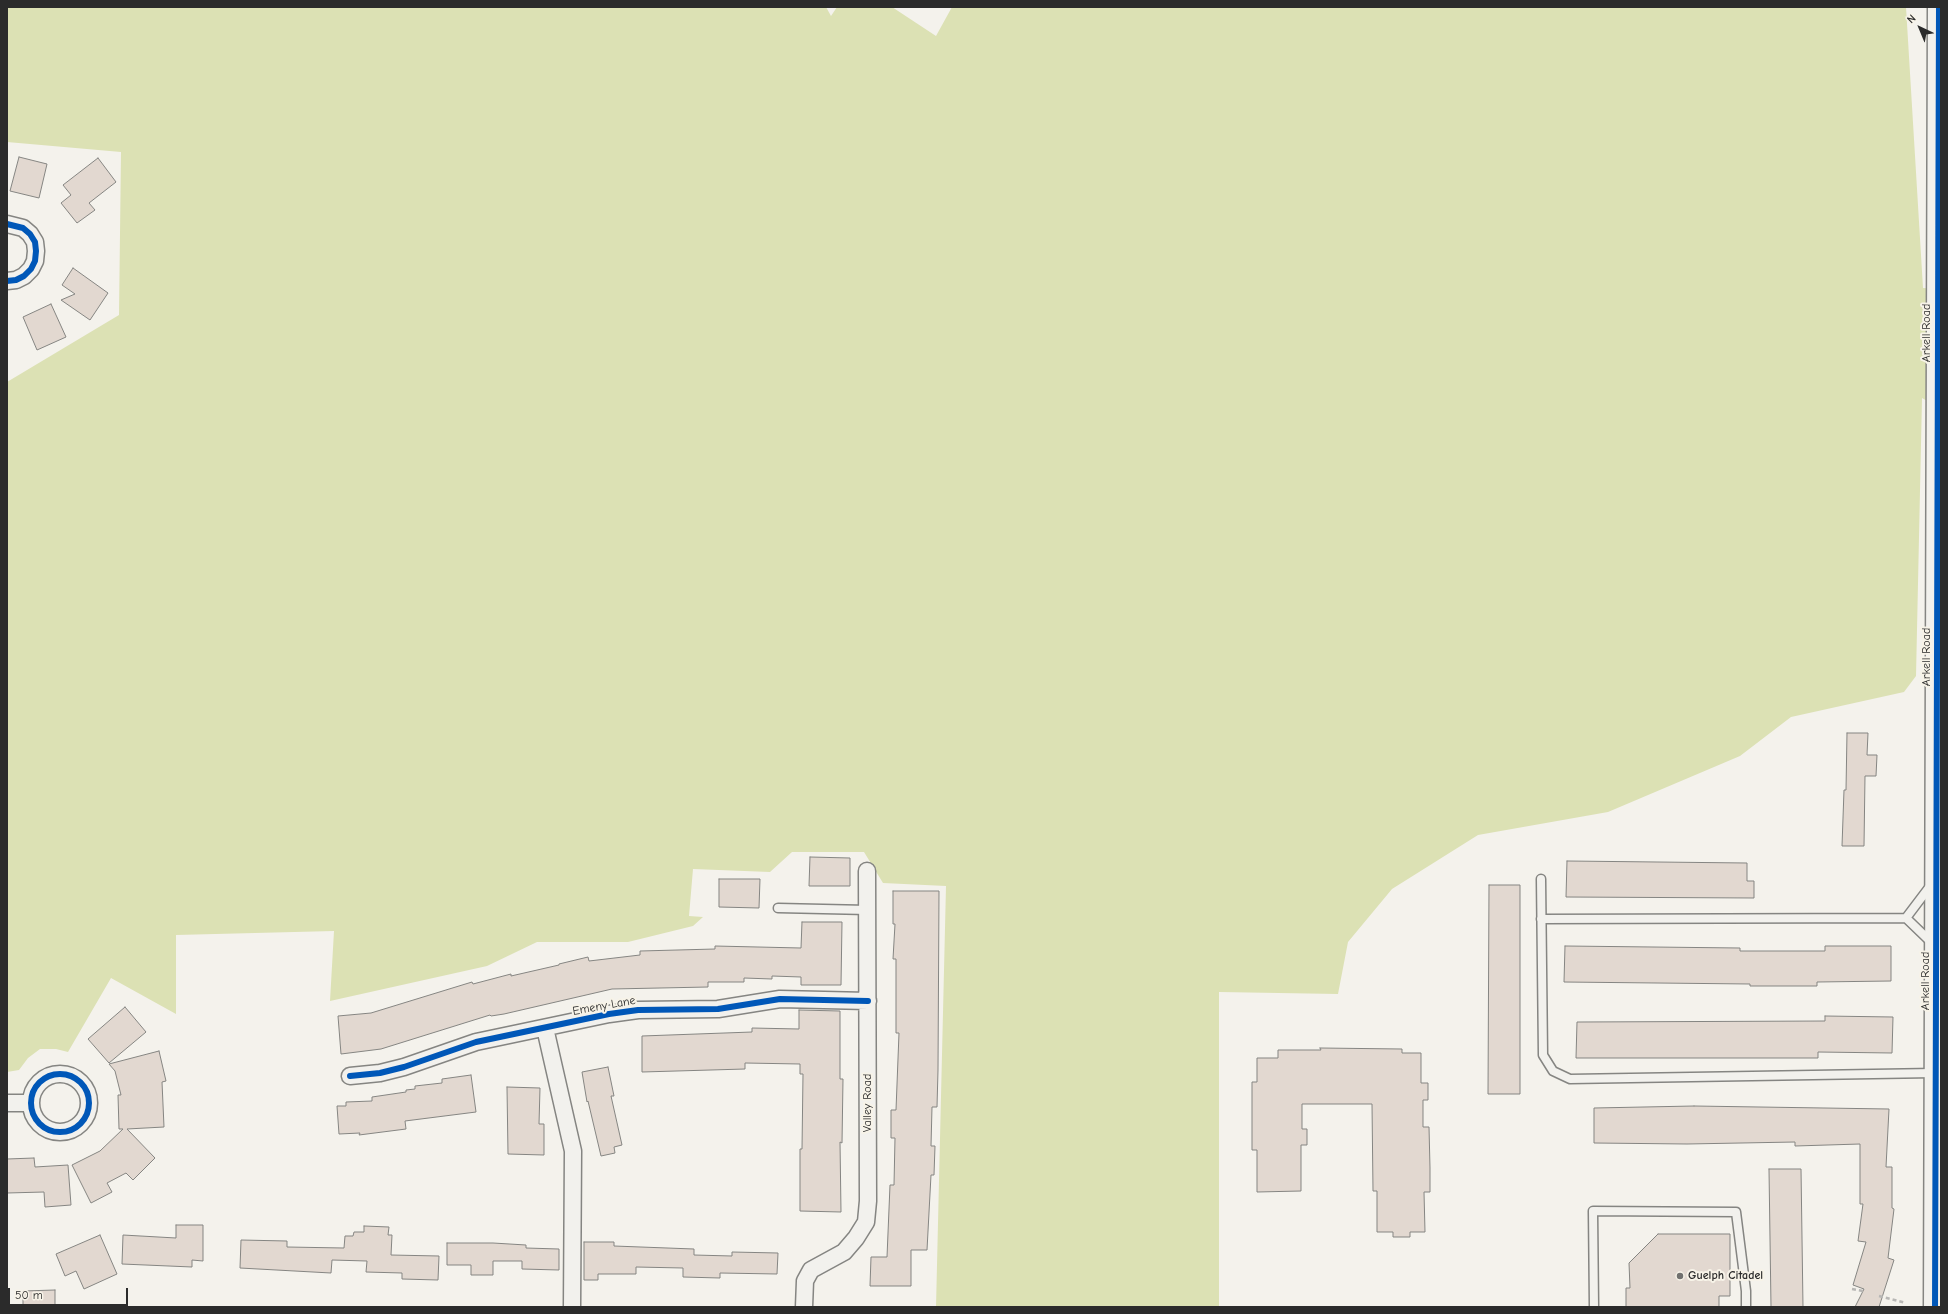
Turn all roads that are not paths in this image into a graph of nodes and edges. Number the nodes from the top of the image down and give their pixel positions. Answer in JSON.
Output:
{"nodes":[{"id":1,"x":1938,"y":7,"type":"edge"},
{"id":2,"x":1939,"y":160,"type":"edge"},
{"id":3,"x":7,"y":224,"type":"edge"},
{"id":4,"x":7,"y":281,"type":"edge"},
{"id":5,"x":1939,"y":585,"type":"edge"},
{"id":6,"x":868,"y":871,"type":"dead end"},
{"id":7,"x":1937,"y":877,"type":"junction"},
{"id":8,"x":1541,"y":879,"type":"dead end"},
{"id":9,"x":778,"y":908,"type":"dead end"},
{"id":10,"x":868,"y":910,"type":"junction"},
{"id":11,"x":1906,"y":918,"type":"junction"},
{"id":12,"x":1541,"y":919,"type":"junction"},
{"id":13,"x":1939,"y":919,"type":"edge"},
{"id":14,"x":1937,"y":947,"type":"junction"},
{"id":15,"x":868,"y":1001,"type":"junction"},
{"id":16,"x":545,"y":1028,"type":"junction"},
{"id":17,"x":1937,"y":1073,"type":"junction"},
{"id":18,"x":350,"y":1076,"type":"dead end"},
{"id":19,"x":30,"y":1103,"type":"dead end"},
{"id":20,"x":7,"y":1104,"type":"edge"},
{"id":21,"x":1939,"y":1107,"type":"edge"},
{"id":22,"x":572,"y":1307,"type":"edge"},
{"id":23,"x":804,"y":1307,"type":"edge"},
{"id":24,"x":1594,"y":1307,"type":"edge"},
{"id":25,"x":1746,"y":1307,"type":"edge"},
{"id":26,"x":1935,"y":1307,"type":"edge"}],
"edges":[{"from":1,"to":2,"type":"main road","name":"Arkell Road"},
{"from":2,"to":5,"type":"main road","name":"Arkell Road"},
{"from":3,"to":4,"type":"street"},
{"from":5,"to":7,"type":"main road","name":"Arkell Road"},
{"from":6,"to":10,"type":"street","name":"Valley Road"},
{"from":7,"to":11,"type":"lane"},
{"from":7,"to":13,"type":"main road","name":"Arkell Road"},
{"from":8,"to":12,"type":"lane"},
{"from":9,"to":10,"type":"lane"},
{"from":10,"to":15,"type":"street","name":"Valley Road"},
{"from":11,"to":12,"type":"lane"},
{"from":11,"to":14,"type":"lane"},
{"from":12,"to":17,"type":"lane"},
{"from":13,"to":14,"type":"main road","name":"Arkell Road"},
{"from":14,"to":17,"type":"main road","name":"Arkell Road"},
{"from":15,"to":16,"type":"street","name":"Emeny Lane"},
{"from":15,"to":23,"type":"street","name":"Valley Road"},
{"from":16,"to":18,"type":"street","name":"Emeny Lane"},
{"from":16,"to":22,"type":"street"},
{"from":17,"to":21,"type":"main road","name":"Arkell Road"},
{"from":19,"to":20,"type":"street"},
{"from":21,"to":26,"type":"main road","name":"Arkell Road"},
{"from":24,"to":25,"type":"lane"}]}
